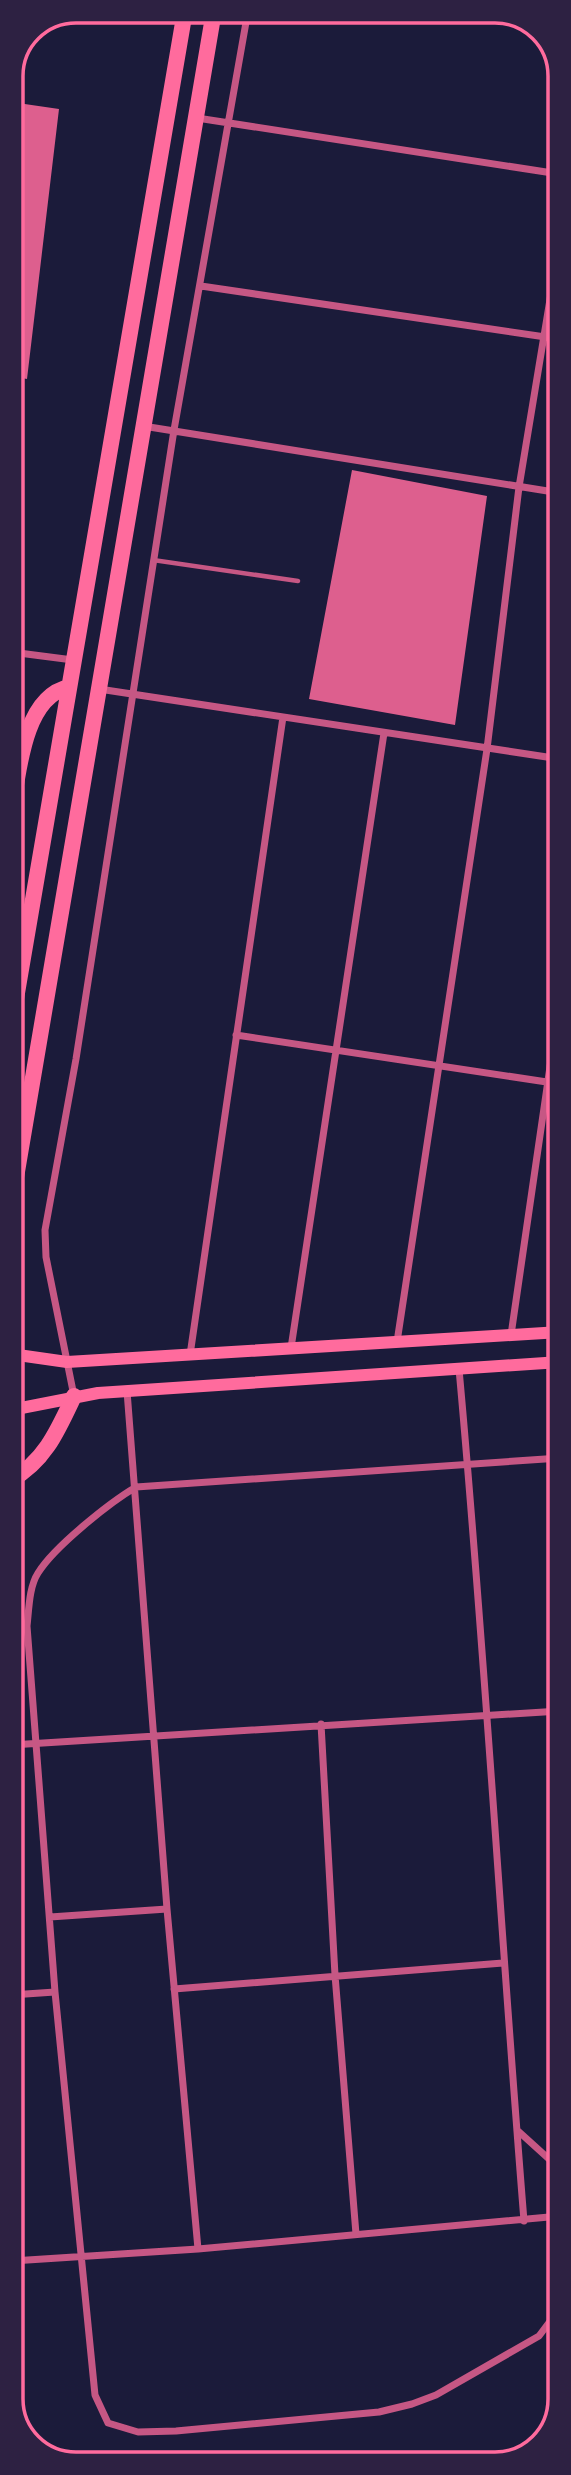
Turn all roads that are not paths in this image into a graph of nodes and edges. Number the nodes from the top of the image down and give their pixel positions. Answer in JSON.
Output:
{"nodes":[{"id":1,"x":183,"y":23,"type":"edge"},
{"id":2,"x":212,"y":23,"type":"edge"},
{"id":3,"x":246,"y":23,"type":"edge"},
{"id":4,"x":195,"y":118,"type":"junction"},
{"id":5,"x":229,"y":123,"type":"junction"},
{"id":6,"x":548,"y":172,"type":"edge"},
{"id":7,"x":201,"y":286,"type":"junction"},
{"id":8,"x":548,"y":312,"type":"edge"},
{"id":9,"x":544,"y":337,"type":"junction"},
{"id":10,"x":548,"y":338,"type":"edge"},
{"id":11,"x":143,"y":426,"type":"junction"},
{"id":12,"x":174,"y":430,"type":"junction"},
{"id":13,"x":519,"y":487,"type":"junction"},
{"id":14,"x":548,"y":491,"type":"edge"},
{"id":15,"x":153,"y":560,"type":"junction"},
{"id":16,"x":298,"y":581,"type":"dead end"},
{"id":17,"x":23,"y":654,"type":"edge"},
{"id":18,"x":74,"y":660,"type":"junction"},
{"id":19,"x":69,"y":687,"type":"junction"},
{"id":20,"x":99,"y":689,"type":"junction"},
{"id":21,"x":131,"y":694,"type":"junction"},
{"id":22,"x":283,"y":717,"type":"junction"},
{"id":23,"x":384,"y":733,"type":"junction"},
{"id":24,"x":487,"y":749,"type":"junction"},
{"id":25,"x":23,"y":755,"type":"edge"},
{"id":26,"x":548,"y":758,"type":"edge"},
{"id":27,"x":23,"y":957,"type":"edge"},
{"id":28,"x":236,"y":1035,"type":"junction"},
{"id":29,"x":336,"y":1050,"type":"junction"},
{"id":30,"x":439,"y":1066,"type":"junction"},
{"id":31,"x":548,"y":1082,"type":"joint"},
{"id":32,"x":23,"y":1136,"type":"edge"},
{"id":33,"x":548,"y":1333,"type":"edge"},
{"id":34,"x":511,"y":1335,"type":"junction"},
{"id":35,"x":397,"y":1342,"type":"junction"},
{"id":36,"x":291,"y":1348,"type":"junction"},
{"id":37,"x":190,"y":1354,"type":"junction"},
{"id":38,"x":23,"y":1356,"type":"edge"},
{"id":39,"x":66,"y":1362,"type":"junction"},
{"id":40,"x":548,"y":1364,"type":"edge"},
{"id":41,"x":458,"y":1369,"type":"junction"},
{"id":42,"x":127,"y":1391,"type":"junction"},
{"id":43,"x":74,"y":1396,"type":"junction"},
{"id":44,"x":23,"y":1407,"type":"edge"},
{"id":45,"x":548,"y":1459,"type":"edge"},
{"id":46,"x":467,"y":1464,"type":"junction"},
{"id":47,"x":23,"y":1472,"type":"edge"},
{"id":48,"x":136,"y":1488,"type":"junction"},
{"id":49,"x":548,"y":1711,"type":"edge"},
{"id":50,"x":489,"y":1714,"type":"junction"},
{"id":51,"x":321,"y":1724,"type":"junction"},
{"id":52,"x":154,"y":1735,"type":"junction"},
{"id":53,"x":23,"y":1745,"type":"edge"},
{"id":54,"x":36,"y":1745,"type":"junction"},
{"id":55,"x":167,"y":1909,"type":"junction"},
{"id":56,"x":50,"y":1917,"type":"junction"},
{"id":57,"x":503,"y":1963,"type":"junction"},
{"id":58,"x":335,"y":1975,"type":"junction"},
{"id":59,"x":174,"y":1989,"type":"junction"},
{"id":60,"x":55,"y":1992,"type":"junction"},
{"id":61,"x":23,"y":1994,"type":"edge"},
{"id":62,"x":517,"y":2130,"type":"junction"},
{"id":63,"x":548,"y":2158,"type":"edge"},
{"id":64,"x":548,"y":2218,"type":"edge"},
{"id":65,"x":524,"y":2221,"type":"junction"},
{"id":66,"x":356,"y":2234,"type":"junction"},
{"id":67,"x":198,"y":2249,"type":"junction"},
{"id":68,"x":83,"y":2258,"type":"junction"},
{"id":69,"x":23,"y":2261,"type":"edge"},
{"id":70,"x":548,"y":2325,"type":"edge"}],
"edges":[{"from":1,"to":18,"type":"highway"},
{"from":2,"to":4,"type":"highway"},
{"from":3,"to":5,"type":"street"},
{"from":4,"to":5,"type":"street"},
{"from":4,"to":11,"type":"highway"},
{"from":5,"to":6,"type":"street"},
{"from":5,"to":7,"type":"street"},
{"from":7,"to":9,"type":"street"},
{"from":7,"to":12,"type":"street"},
{"from":8,"to":9,"type":"street"},
{"from":9,"to":10,"type":"street"},
{"from":9,"to":13,"type":"street"},
{"from":11,"to":12,"type":"street"},
{"from":11,"to":20,"type":"highway"},
{"from":12,"to":13,"type":"street"},
{"from":12,"to":15,"type":"street"},
{"from":13,"to":14,"type":"street"},
{"from":13,"to":24,"type":"street"},
{"from":15,"to":16,"type":"lane"},
{"from":15,"to":21,"type":"street"},
{"from":17,"to":18,"type":"street"},
{"from":18,"to":19,"type":"highway"},
{"from":19,"to":25,"type":"highway"},
{"from":19,"to":27,"type":"highway"},
{"from":20,"to":21,"type":"street"},
{"from":20,"to":32,"type":"highway"},
{"from":21,"to":22,"type":"street"},
{"from":21,"to":39,"type":"street"},
{"from":22,"to":23,"type":"street"},
{"from":22,"to":28,"type":"street"},
{"from":23,"to":24,"type":"street"},
{"from":23,"to":29,"type":"street"},
{"from":24,"to":26,"type":"street"},
{"from":24,"to":30,"type":"street"},
{"from":28,"to":29,"type":"street"},
{"from":28,"to":37,"type":"street"},
{"from":29,"to":30,"type":"street"},
{"from":29,"to":36,"type":"street"},
{"from":30,"to":31,"type":"street"},
{"from":30,"to":35,"type":"street"},
{"from":31,"to":34,"type":"street"},
{"from":33,"to":34,"type":"main road"},
{"from":34,"to":35,"type":"main road"},
{"from":35,"to":36,"type":"main road"},
{"from":36,"to":37,"type":"main road"},
{"from":37,"to":39,"type":"main road"},
{"from":38,"to":39,"type":"main road"},
{"from":39,"to":43,"type":"street"},
{"from":40,"to":41,"type":"main road"},
{"from":41,"to":42,"type":"main road"},
{"from":41,"to":46,"type":"street"},
{"from":42,"to":43,"type":"main road"},
{"from":42,"to":48,"type":"street"},
{"from":43,"to":44,"type":"main road"},
{"from":43,"to":47,"type":"highway"},
{"from":45,"to":46,"type":"street"},
{"from":46,"to":48,"type":"street"},
{"from":46,"to":50,"type":"street"},
{"from":48,"to":52,"type":"street"},
{"from":48,"to":54,"type":"street"},
{"from":49,"to":50,"type":"street"},
{"from":50,"to":51,"type":"street"},
{"from":50,"to":57,"type":"street"},
{"from":51,"to":52,"type":"street"},
{"from":51,"to":58,"type":"street"},
{"from":52,"to":54,"type":"street"},
{"from":52,"to":55,"type":"street"},
{"from":53,"to":54,"type":"street"},
{"from":54,"to":56,"type":"street"},
{"from":55,"to":56,"type":"street"},
{"from":55,"to":59,"type":"street"},
{"from":56,"to":60,"type":"street"},
{"from":57,"to":58,"type":"street"},
{"from":57,"to":62,"type":"street"},
{"from":58,"to":59,"type":"street"},
{"from":58,"to":66,"type":"street"},
{"from":59,"to":67,"type":"street"},
{"from":60,"to":61,"type":"street"},
{"from":60,"to":68,"type":"street"},
{"from":62,"to":63,"type":"street"},
{"from":62,"to":65,"type":"street"},
{"from":64,"to":65,"type":"street"},
{"from":65,"to":66,"type":"street"},
{"from":66,"to":67,"type":"street"},
{"from":67,"to":68,"type":"street"},
{"from":68,"to":69,"type":"street"},
{"from":68,"to":70,"type":"street"}]}
